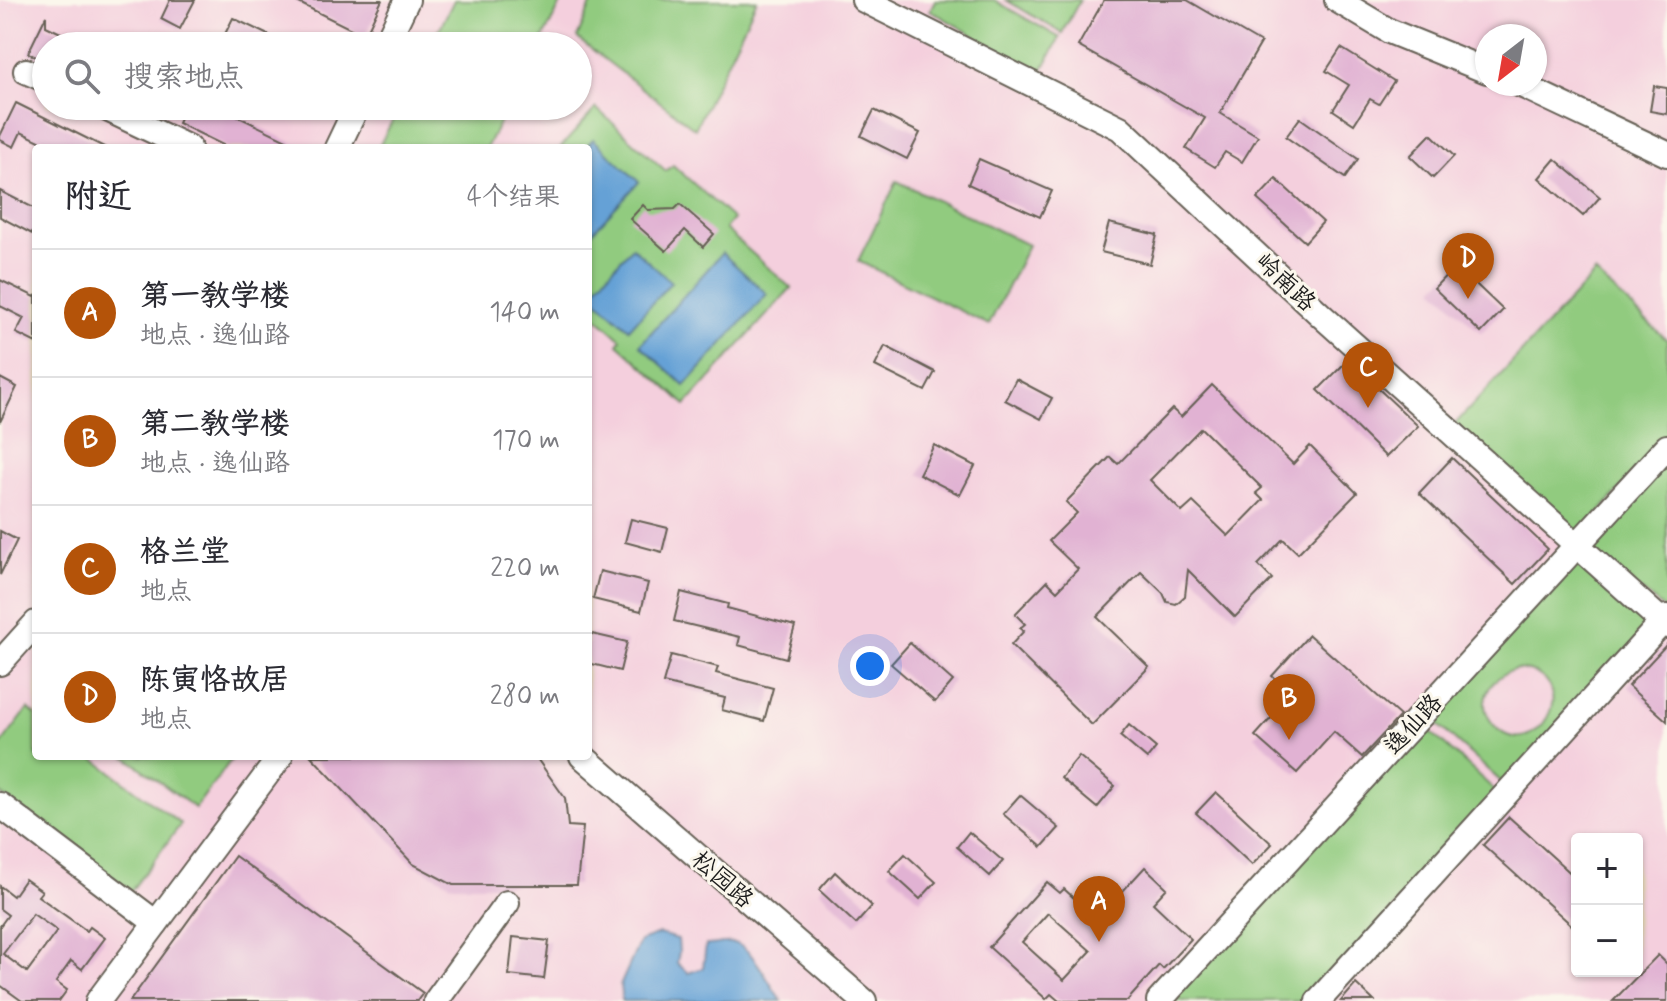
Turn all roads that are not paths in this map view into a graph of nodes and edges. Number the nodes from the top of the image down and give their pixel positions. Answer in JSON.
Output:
{"nodes":[{"id":1,"x":407,"y":0,"type":"edge"},
{"id":2,"x":864,"y":0,"type":"edge"},
{"id":3,"x":1337,"y":0,"type":"edge"},
{"id":4,"x":392,"y":32,"type":"edge"},
{"id":5,"x":1475,"y":66,"type":"edge"},
{"id":6,"x":1544,"y":96,"type":"edge"},
{"id":7,"x":130,"y":120,"type":"edge"},
{"id":8,"x":350,"y":120,"type":"edge"},
{"id":9,"x":181,"y":144,"type":"edge"},
{"id":10,"x":339,"y":144,"type":"edge"},
{"id":11,"x":1667,"y":154,"type":"edge"},
{"id":12,"x":1667,"y":447,"type":"edge"},
{"id":13,"x":1578,"y":544,"type":"junction"},
{"id":14,"x":1666,"y":622,"type":"edge"},
{"id":15,"x":32,"y":627,"type":"edge"},
{"id":16,"x":0,"y":663,"type":"edge"},
{"id":17,"x":278,"y":760,"type":"edge"},
{"id":18,"x":587,"y":760,"type":"edge"},
{"id":19,"x":0,"y":805,"type":"edge"},
{"id":20,"x":507,"y":903,"type":"dead end"},
{"id":21,"x":156,"y":923,"type":"junction"},
{"id":22,"x":98,"y":1001,"type":"edge"},
{"id":23,"x":436,"y":1001,"type":"edge"},
{"id":24,"x":864,"y":1001,"type":"edge"},
{"id":25,"x":1159,"y":1001,"type":"edge"},
{"id":26,"x":1318,"y":1001,"type":"edge"}],
"edges":[{"from":1,"to":4,"type":"street"},
{"from":2,"to":13,"type":"street","name":"岭南路"},
{"from":3,"to":5,"type":"street"},
{"from":6,"to":11,"type":"street"},
{"from":7,"to":9,"type":"street"},
{"from":8,"to":10,"type":"street"},
{"from":12,"to":13,"type":"street","name":"逸仙路"},
{"from":13,"to":14,"type":"street","name":"岭南路"},
{"from":13,"to":25,"type":"street","name":"逸仙路"},
{"from":14,"to":26,"type":"street"},
{"from":15,"to":16,"type":"street"},
{"from":17,"to":21,"type":"street"},
{"from":18,"to":24,"type":"street","name":"松园路"},
{"from":19,"to":21,"type":"street"},
{"from":20,"to":23,"type":"street"},
{"from":21,"to":22,"type":"street"}]}
